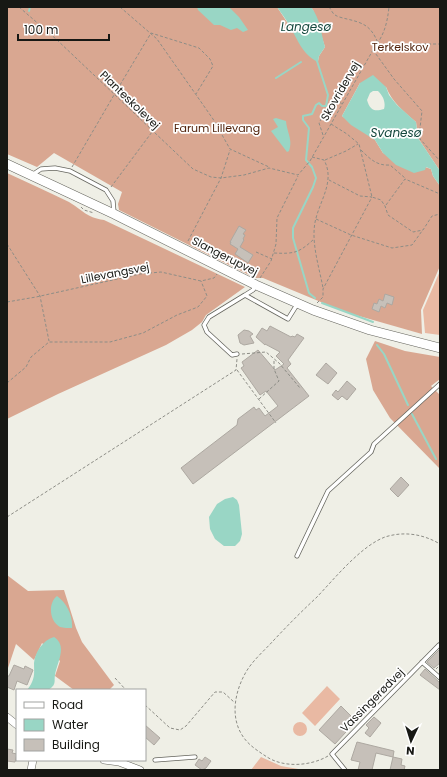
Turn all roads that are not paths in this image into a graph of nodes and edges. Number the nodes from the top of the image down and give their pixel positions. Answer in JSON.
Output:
{"nodes":[{"id":1,"x":7,"y":164,"type":"edge"},
{"id":2,"x":32,"y":175,"type":"junction"},
{"id":3,"x":114,"y":214,"type":"junction"},
{"id":4,"x":256,"y":285,"type":"junction"},
{"id":5,"x":245,"y":295,"type":"junction"},
{"id":6,"x":298,"y":303,"type":"junction"},
{"id":7,"x":440,"y":348,"type":"edge"},
{"id":8,"x":237,"y":354,"type":"road end"},
{"id":9,"x":440,"y":384,"type":"edge"},
{"id":10,"x":297,"y":556,"type":"dead end"},
{"id":11,"x":439,"y":645,"type":"dead end"},
{"id":12,"x":422,"y":662,"type":"junction"},
{"id":13,"x":440,"y":678,"type":"edge"},
{"id":14,"x":7,"y":717,"type":"edge"},
{"id":15,"x":16,"y":724,"type":"edge"},
{"id":16,"x":195,"y":757,"type":"dead end"},
{"id":17,"x":155,"y":760,"type":"dead end"},
{"id":18,"x":112,"y":761,"type":"edge"},
{"id":19,"x":140,"y":770,"type":"edge"},
{"id":20,"x":345,"y":770,"type":"edge"}],
"edges":[{"from":1,"to":2,"type":"main road","name":"Slangerupvej"},
{"from":2,"to":3,"type":"main road","name":"Slangerupvej"},
{"from":2,"to":3,"type":"lane"},
{"from":3,"to":4,"type":"main road","name":"Slangerupvej"},
{"from":4,"to":5,"type":"lane"},
{"from":4,"to":6,"type":"main road","name":"Slangerupvej"},
{"from":5,"to":6,"type":"lane"},
{"from":5,"to":8,"type":"lane"},
{"from":6,"to":7,"type":"main road","name":"Slangerupvej"},
{"from":9,"to":10,"type":"lane"},
{"from":11,"to":12,"type":"lane","name":"Vassingerødvej"},
{"from":12,"to":13,"type":"lane"},
{"from":12,"to":20,"type":"lane","name":"Vassingerødvej"},
{"from":14,"to":15,"type":"street"},
{"from":16,"to":17,"type":"lane"},
{"from":18,"to":19,"type":"street"}]}
